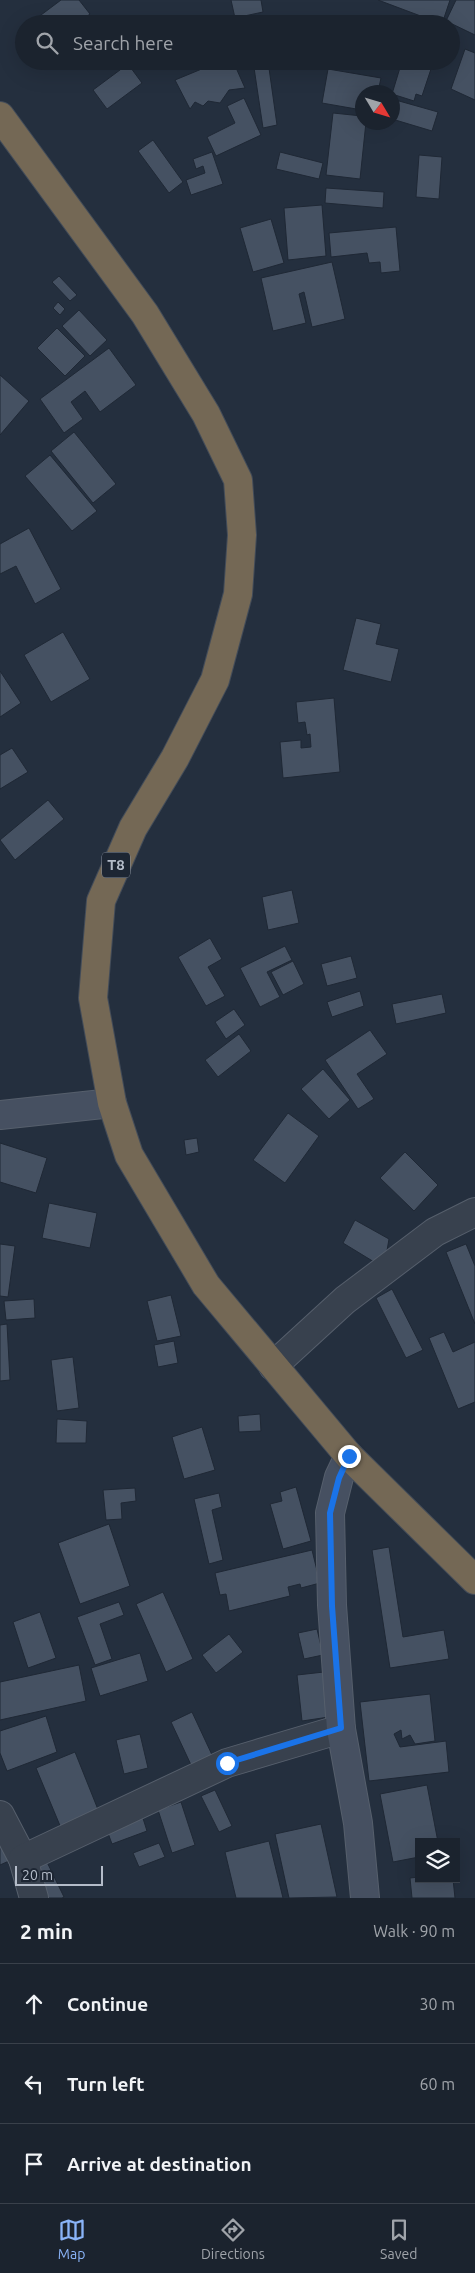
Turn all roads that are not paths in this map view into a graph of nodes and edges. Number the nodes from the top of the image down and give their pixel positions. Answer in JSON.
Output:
{"nodes":[{"id":1,"x":0,"y":116,"type":"edge"},
{"id":2,"x":112,"y":1103,"type":"junction"},
{"id":3,"x":0,"y":1115,"type":"edge"},
{"id":4,"x":475,"y":1212,"type":"edge"},
{"id":5,"x":273,"y":1366,"type":"junction"},
{"id":6,"x":349,"y":1456,"type":"junction"},
{"id":7,"x":475,"y":1580,"type":"edge"},
{"id":8,"x":341,"y":1728,"type":"junction"},
{"id":9,"x":0,"y":1815,"type":"edge"},
{"id":10,"x":23,"y":1859,"type":"junction"},
{"id":11,"x":34,"y":1898,"type":"edge"},
{"id":12,"x":364,"y":1898,"type":"edge"}],
"edges":[{"from":1,"to":2,"type":"highway","number":"T8"},
{"from":2,"to":3,"type":"street"},
{"from":2,"to":5,"type":"highway","number":"T8"},
{"from":4,"to":5,"type":"street"},
{"from":5,"to":6,"type":"highway","number":"T8"},
{"from":6,"to":7,"type":"highway","number":"T8"},
{"from":6,"to":8,"type":"street"},
{"from":8,"to":10,"type":"street"},
{"from":8,"to":12,"type":"street"},
{"from":9,"to":10,"type":"street"},
{"from":10,"to":11,"type":"street"}]}
